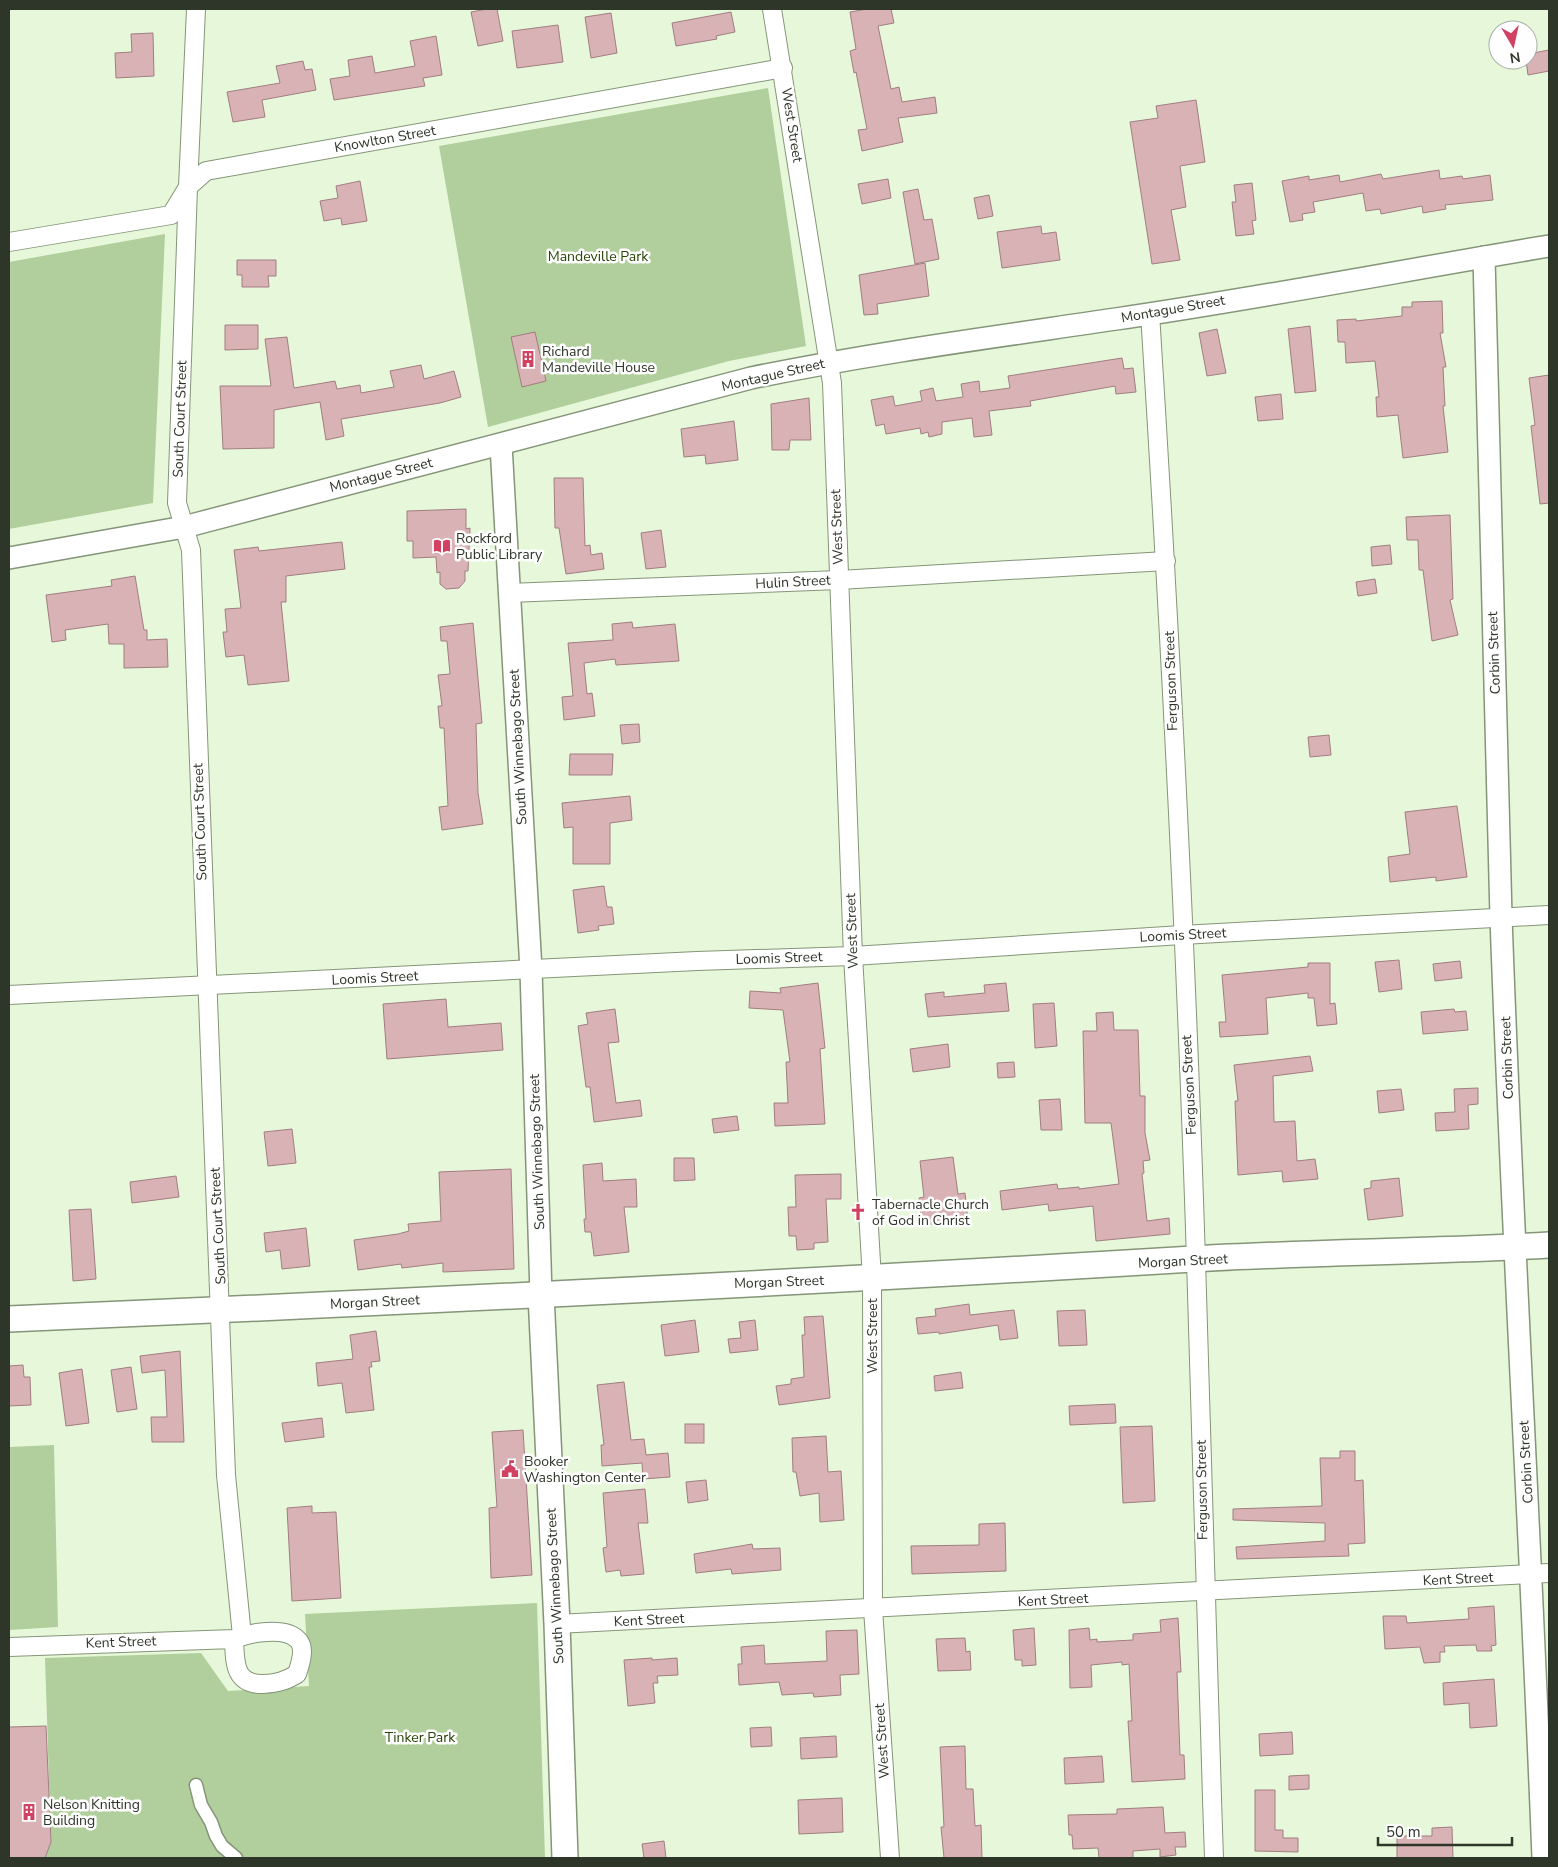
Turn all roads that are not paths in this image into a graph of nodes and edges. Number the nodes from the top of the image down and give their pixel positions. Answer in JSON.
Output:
{"nodes":[{"id":1,"x":196,"y":9,"type":"edge"},
{"id":2,"x":772,"y":9,"type":"edge"},
{"id":3,"x":783,"y":68,"type":"junction"},
{"id":4,"x":188,"y":187,"type":"junction"},
{"id":5,"x":9,"y":242,"type":"edge"},
{"id":6,"x":1549,"y":246,"type":"edge"},
{"id":7,"x":1484,"y":257,"type":"junction"},
{"id":8,"x":1150,"y":313,"type":"junction"},
{"id":9,"x":830,"y":362,"type":"junction"},
{"id":10,"x":501,"y":445,"type":"junction"},
{"id":11,"x":184,"y":527,"type":"junction"},
{"id":12,"x":9,"y":558,"type":"edge"},
{"id":13,"x":1166,"y":561,"type":"junction"},
{"id":14,"x":839,"y":580,"type":"junction"},
{"id":15,"x":509,"y":594,"type":"junction"},
{"id":16,"x":1549,"y":915,"type":"edge"},
{"id":17,"x":1501,"y":917,"type":"junction"},
{"id":18,"x":1182,"y":934,"type":"junction"},
{"id":19,"x":853,"y":956,"type":"junction"},
{"id":20,"x":531,"y":970,"type":"junction"},
{"id":21,"x":206,"y":985,"type":"junction"},
{"id":22,"x":9,"y":995,"type":"edge"},
{"id":23,"x":1549,"y":1245,"type":"edge"},
{"id":24,"x":1515,"y":1247,"type":"junction"},
{"id":25,"x":1196,"y":1259,"type":"junction"},
{"id":26,"x":872,"y":1279,"type":"junction"},
{"id":27,"x":541,"y":1295,"type":"junction"},
{"id":28,"x":221,"y":1308,"type":"junction"},
{"id":29,"x":9,"y":1319,"type":"edge"},
{"id":30,"x":1541,"y":1574,"type":"edge"},
{"id":31,"x":1204,"y":1592,"type":"junction"},
{"id":32,"x":873,"y":1608,"type":"junction"},
{"id":33,"x":557,"y":1624,"type":"junction"},
{"id":34,"x":238,"y":1637,"type":"joint"},
{"id":35,"x":9,"y":1647,"type":"edge"},
{"id":36,"x":196,"y":1785,"type":"dead end"},
{"id":37,"x":236,"y":1858,"type":"edge"},
{"id":38,"x":565,"y":1858,"type":"edge"},
{"id":39,"x":890,"y":1858,"type":"edge"},
{"id":40,"x":1214,"y":1858,"type":"edge"},
{"id":41,"x":1543,"y":1858,"type":"edge"}],
"edges":[{"from":1,"to":4,"type":"street","name":"South Court Street"},
{"from":2,"to":3,"type":"street","name":"West Street"},
{"from":3,"to":4,"type":"street","name":"Knowlton Street"},
{"from":3,"to":9,"type":"street","name":"West Street"},
{"from":4,"to":5,"type":"street","name":"Knowlton Street"},
{"from":4,"to":11,"type":"street","name":"South Court Street"},
{"from":6,"to":7,"type":"street","name":"Montague Street"},
{"from":7,"to":8,"type":"street","name":"Montague Street"},
{"from":7,"to":17,"type":"street","name":"Corbin Street"},
{"from":8,"to":9,"type":"street","name":"Montague Street"},
{"from":8,"to":13,"type":"street","name":"Ferguson Street"},
{"from":9,"to":10,"type":"street","name":"Montague Street"},
{"from":9,"to":14,"type":"street","name":"West Street"},
{"from":10,"to":11,"type":"street","name":"Montague Street"},
{"from":10,"to":15,"type":"street","name":"South Winnebago Street"},
{"from":11,"to":12,"type":"street","name":"Montague Street"},
{"from":11,"to":21,"type":"street","name":"South Court Street"},
{"from":13,"to":14,"type":"street","name":"Hulin Street"},
{"from":13,"to":18,"type":"street","name":"Ferguson Street"},
{"from":14,"to":15,"type":"street","name":"Hulin Street"},
{"from":14,"to":19,"type":"street","name":"West Street"},
{"from":15,"to":20,"type":"street","name":"South Winnebago Street"},
{"from":16,"to":17,"type":"street","name":"Loomis Street"},
{"from":17,"to":18,"type":"street","name":"Loomis Street"},
{"from":17,"to":24,"type":"street","name":"Corbin Street"},
{"from":18,"to":19,"type":"street","name":"Loomis Street"},
{"from":18,"to":25,"type":"street","name":"Ferguson Street"},
{"from":19,"to":20,"type":"street","name":"Loomis Street"},
{"from":19,"to":26,"type":"street","name":"West Street"},
{"from":20,"to":21,"type":"street","name":"Loomis Street"},
{"from":20,"to":27,"type":"street","name":"South Winnebago Street"},
{"from":21,"to":22,"type":"street","name":"Loomis Street"},
{"from":21,"to":28,"type":"street","name":"South Court Street"},
{"from":23,"to":24,"type":"main road","name":"Morgan Street"},
{"from":24,"to":25,"type":"main road","name":"Morgan Street"},
{"from":24,"to":30,"type":"street","name":"Corbin Street"},
{"from":25,"to":26,"type":"main road","name":"Morgan Street"},
{"from":25,"to":31,"type":"street","name":"Ferguson Street"},
{"from":26,"to":27,"type":"main road","name":"Morgan Street"},
{"from":26,"to":32,"type":"street","name":"West Street"},
{"from":27,"to":28,"type":"main road","name":"Morgan Street"},
{"from":27,"to":33,"type":"main road","name":"South Winnebago Street"},
{"from":28,"to":29,"type":"main road","name":"Morgan Street"},
{"from":28,"to":34,"type":"street","name":"South Court Street"},
{"from":30,"to":31,"type":"street","name":"Kent Street"},
{"from":30,"to":41,"type":"street","name":"Corbin Street"},
{"from":31,"to":32,"type":"street","name":"Kent Street"},
{"from":31,"to":40,"type":"street","name":"Ferguson Street"},
{"from":32,"to":33,"type":"street","name":"Kent Street"},
{"from":32,"to":39,"type":"street","name":"West Street"},
{"from":33,"to":38,"type":"main road","name":"South Winnebago Street"},
{"from":34,"to":35,"type":"street","name":"Kent Street"},
{"from":36,"to":37,"type":"street"}]}
